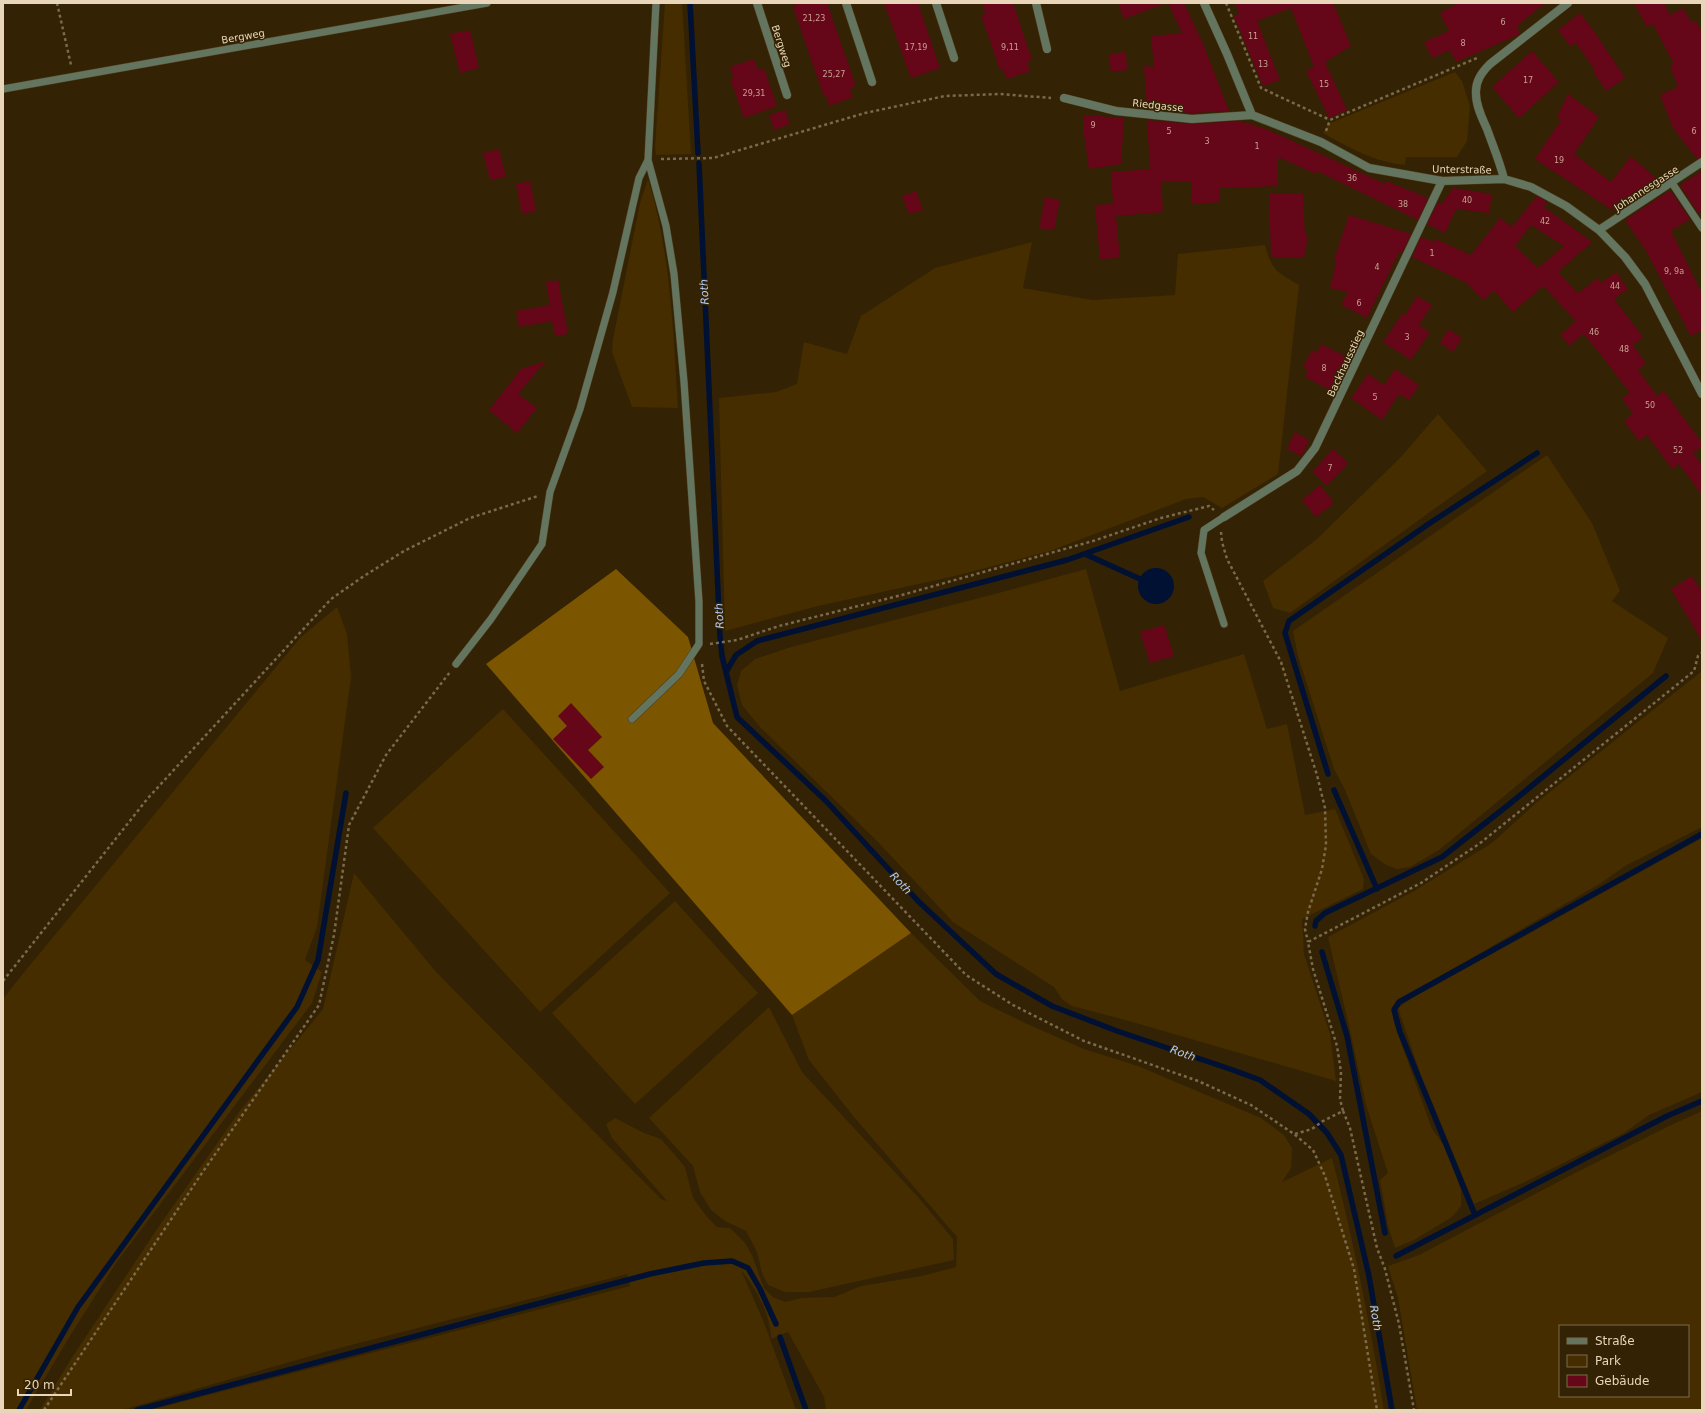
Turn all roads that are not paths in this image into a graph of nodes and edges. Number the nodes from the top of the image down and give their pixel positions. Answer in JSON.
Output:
{"nodes":[{"id":1,"x":487,"y":3,"type":"edge"},
{"id":2,"x":656,"y":3,"type":"edge"},
{"id":3,"x":757,"y":3,"type":"edge"},
{"id":4,"x":846,"y":3,"type":"edge"},
{"id":5,"x":936,"y":3,"type":"edge"},
{"id":6,"x":1036,"y":3,"type":"edge"},
{"id":7,"x":1204,"y":3,"type":"edge"},
{"id":8,"x":1568,"y":3,"type":"edge"},
{"id":9,"x":1047,"y":49,"type":"dead end"},
{"id":10,"x":954,"y":58,"type":"dead end"},
{"id":11,"x":872,"y":82,"type":"dead end"},
{"id":12,"x":3,"y":89,"type":"edge"},
{"id":13,"x":787,"y":95,"type":"dead end"},
{"id":14,"x":1064,"y":98,"type":"road end"},
{"id":15,"x":1252,"y":115,"type":"junction"},
{"id":16,"x":648,"y":160,"type":"junction"},
{"id":17,"x":1702,"y":162,"type":"edge"},
{"id":18,"x":1504,"y":179,"type":"junction"},
{"id":19,"x":1442,"y":181,"type":"junction"},
{"id":20,"x":1672,"y":183,"type":"junction"},
{"id":21,"x":1702,"y":228,"type":"edge"},
{"id":22,"x":1599,"y":230,"type":"junction"},
{"id":23,"x":1702,"y":394,"type":"edge"},
{"id":24,"x":1224,"y":518,"type":"joint"},
{"id":25,"x":1224,"y":624,"type":"dead end"},
{"id":26,"x":456,"y":664,"type":"road end"},
{"id":27,"x":632,"y":719,"type":"dead end"}],
"edges":[{"from":1,"to":12,"type":"lane","name":"Bergweg"},
{"from":2,"to":16,"type":"lane"},
{"from":3,"to":13,"type":"street","name":"Bergweg"},
{"from":4,"to":11,"type":"street"},
{"from":5,"to":10,"type":"street"},
{"from":6,"to":9,"type":"street"},
{"from":7,"to":15,"type":"street"},
{"from":8,"to":18,"type":"street"},
{"from":14,"to":15,"type":"street","name":"Riedgasse"},
{"from":15,"to":19,"type":"street","name":"Unterstraße"},
{"from":16,"to":26,"type":"lane"},
{"from":16,"to":27,"type":"lane"},
{"from":17,"to":20,"type":"street","name":"Johannesgasse"},
{"from":18,"to":19,"type":"street","name":"Unterstraße"},
{"from":18,"to":22,"type":"street","name":"Unterstraße"},
{"from":19,"to":24,"type":"street","name":"Backhausstieg"},
{"from":20,"to":21,"type":"lane"},
{"from":20,"to":22,"type":"street","name":"Johannesgasse"},
{"from":22,"to":23,"type":"street","name":"Unterstraße"},
{"from":24,"to":25,"type":"lane"}]}
